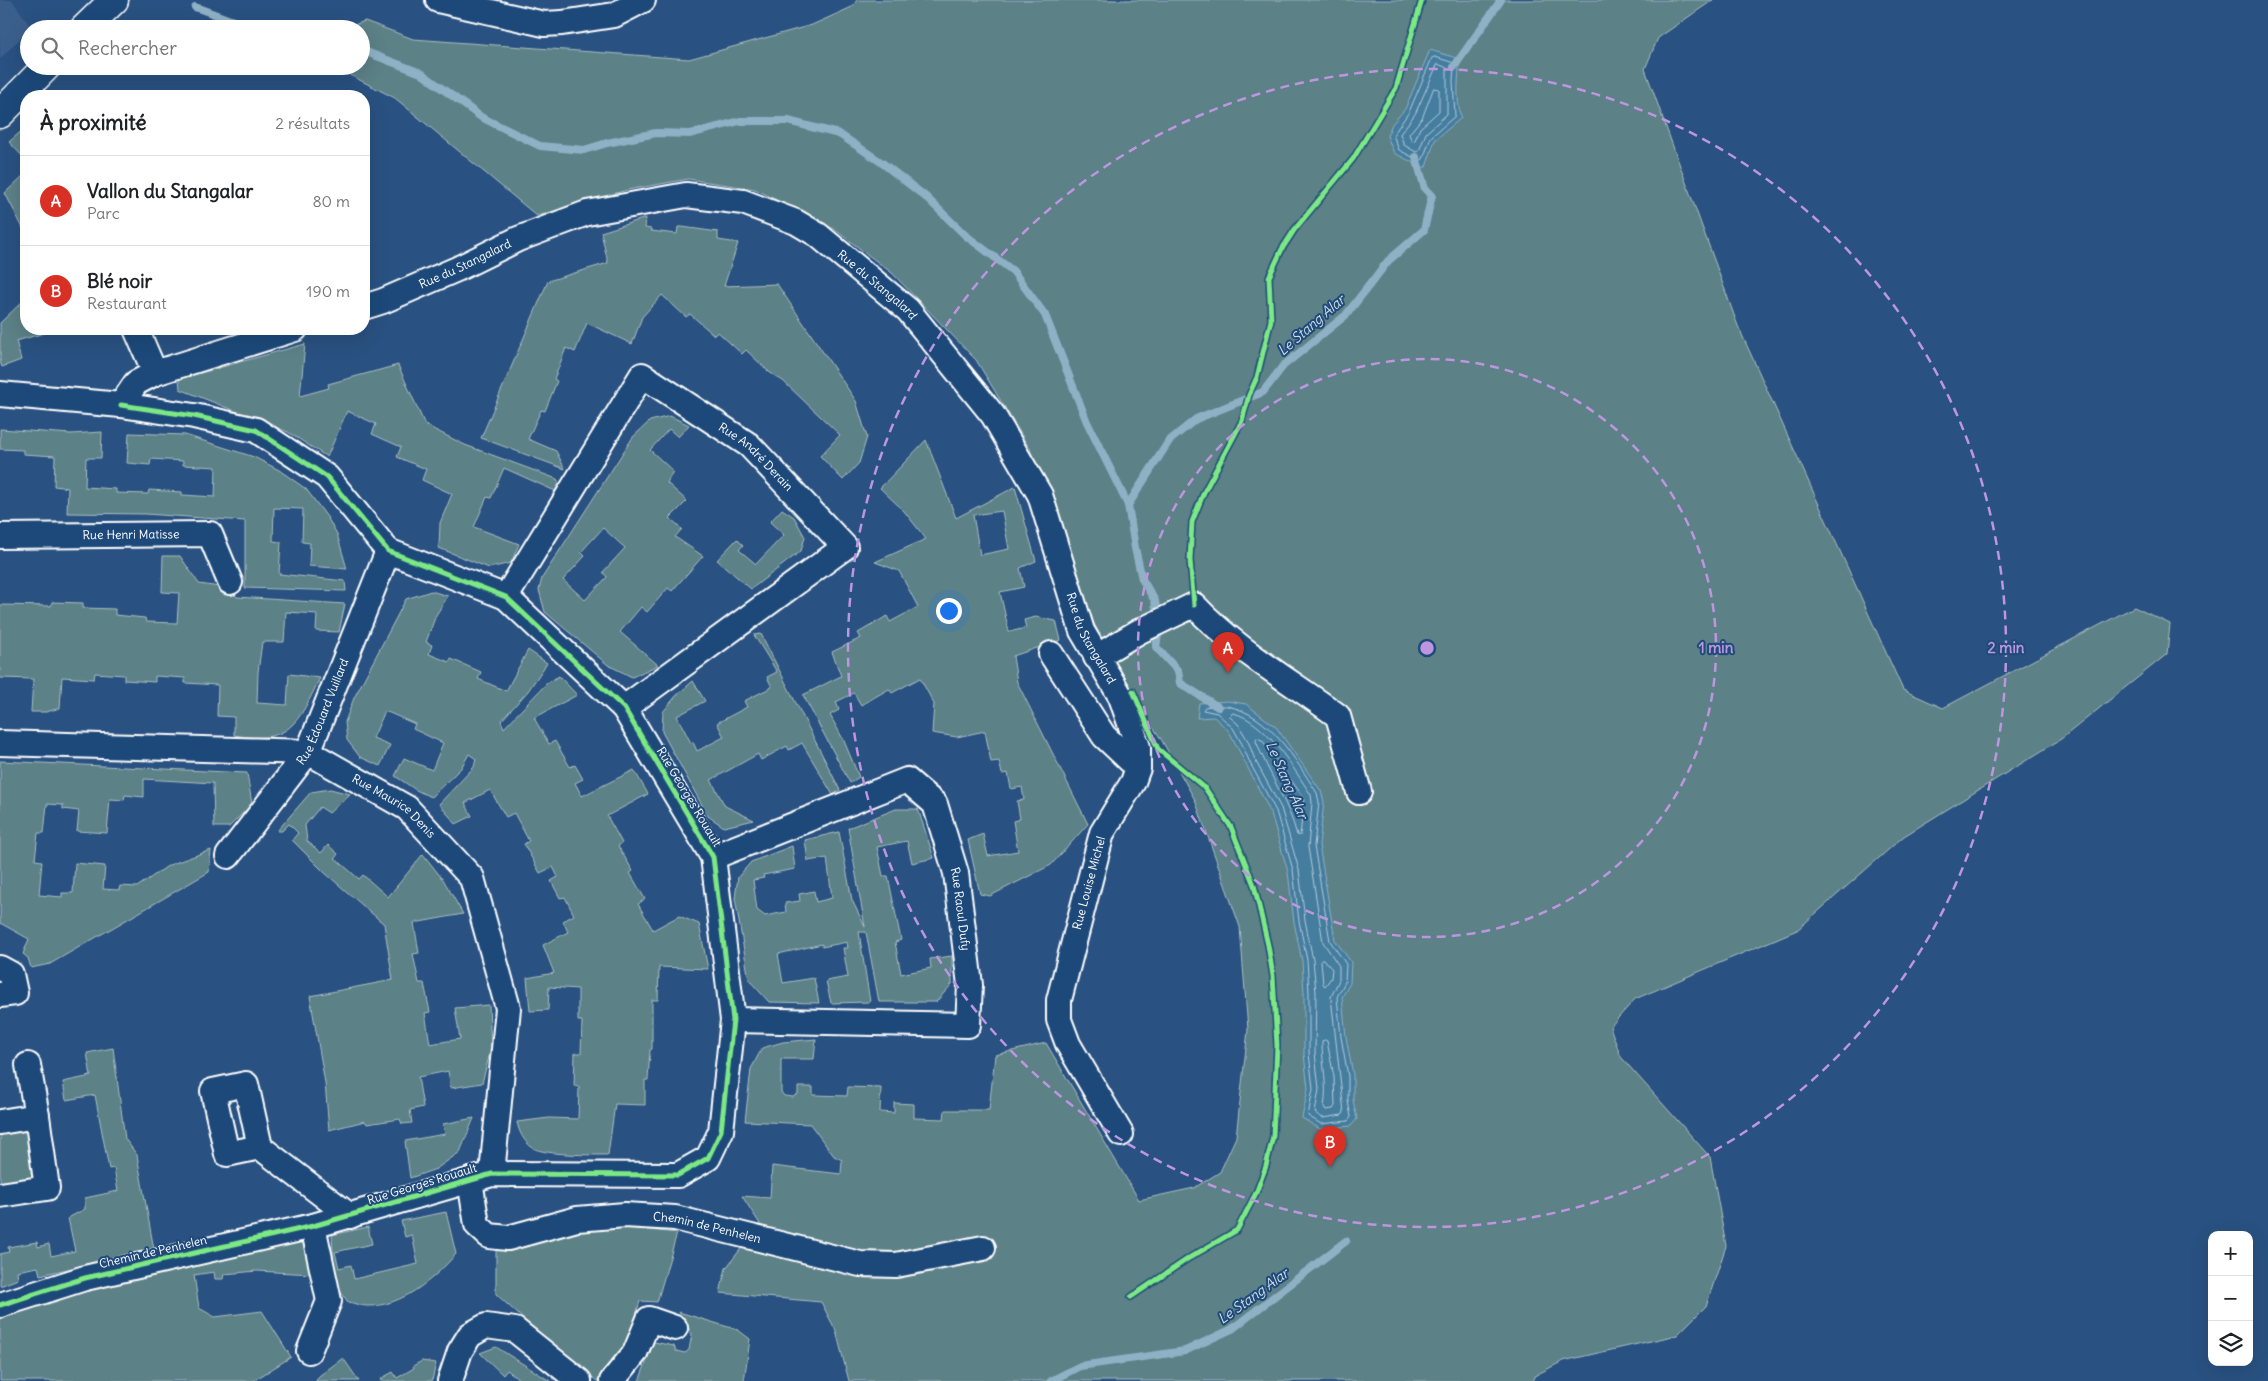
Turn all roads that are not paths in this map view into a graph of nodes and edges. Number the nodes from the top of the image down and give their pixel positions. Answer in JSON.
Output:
{"nodes":[{"id":1,"x":438,"y":0,"type":"edge"},
{"id":2,"x":642,"y":0,"type":"edge"},
{"id":3,"x":38,"y":75,"type":"edge"},
{"id":4,"x":24,"y":90,"type":"edge"},
{"id":5,"x":20,"y":94,"type":"edge"},
{"id":6,"x":0,"y":114,"type":"edge"},
{"id":7,"x":370,"y":305,"type":"edge"},
{"id":8,"x":139,"y":335,"type":"edge"},
{"id":9,"x":275,"y":335,"type":"edge"},
{"id":10,"x":155,"y":372,"type":"junction"},
{"id":11,"x":0,"y":394,"type":"edge"},
{"id":12,"x":121,"y":405,"type":"junction"},
{"id":13,"x":0,"y":536,"type":"edge"},
{"id":14,"x":388,"y":551,"type":"junction"},
{"id":15,"x":230,"y":582,"type":"dead end"},
{"id":16,"x":506,"y":597,"type":"junction"},
{"id":17,"x":1051,"y":654,"type":"dead end"},
{"id":18,"x":1096,"y":657,"type":"junction"},
{"id":19,"x":624,"y":708,"type":"junction"},
{"id":20,"x":0,"y":743,"type":"edge"},
{"id":21,"x":308,"y":752,"type":"junction"},
{"id":22,"x":1138,"y":768,"type":"junction"},
{"id":23,"x":1359,"y":792,"type":"dead end"},
{"id":24,"x":228,"y":856,"type":"dead end"},
{"id":25,"x":713,"y":857,"type":"junction"},
{"id":26,"x":0,"y":968,"type":"edge"},
{"id":27,"x":0,"y":995,"type":"edge"},
{"id":28,"x":733,"y":1020,"type":"junction"},
{"id":29,"x":28,"y":1065,"type":"dead end"},
{"id":30,"x":36,"y":1116,"type":"junction"},
{"id":31,"x":0,"y":1122,"type":"edge"},
{"id":32,"x":1121,"y":1134,"type":"dead end"},
{"id":33,"x":260,"y":1147,"type":"dead end"},
{"id":34,"x":492,"y":1174,"type":"junction"},
{"id":35,"x":470,"y":1180,"type":"junction"},
{"id":36,"x":0,"y":1195,"type":"edge"},
{"id":37,"x":350,"y":1216,"type":"junction"},
{"id":38,"x":313,"y":1226,"type":"junction"},
{"id":39,"x":983,"y":1248,"type":"dead end"},
{"id":40,"x":0,"y":1305,"type":"edge"},
{"id":41,"x":675,"y":1328,"type":"dead end"},
{"id":42,"x":309,"y":1351,"type":"dead end"},
{"id":43,"x":450,"y":1381,"type":"edge"},
{"id":44,"x":580,"y":1381,"type":"edge"},
{"id":45,"x":612,"y":1381,"type":"edge"}],
"edges":[{"from":1,"to":2,"type":"street"},
{"from":3,"to":4,"type":"main road"},
{"from":5,"to":6,"type":"main road"},
{"from":7,"to":18,"type":"street","name":"Rue du Stangalard"},
{"from":8,"to":10,"type":"street"},
{"from":9,"to":10,"type":"street"},
{"from":10,"to":12,"type":"street"},
{"from":11,"to":12,"type":"street","name":"Rue Georges Rouault"},
{"from":12,"to":14,"type":"street","name":"Rue Georges Rouault"},
{"from":13,"to":15,"type":"street","name":"Rue Henri Matisse"},
{"from":14,"to":16,"type":"street","name":"Rue Georges Rouault"},
{"from":14,"to":21,"type":"street","name":"Rue Édouard Vuillard"},
{"from":16,"to":19,"type":"street","name":"Rue Georges Rouault"},
{"from":16,"to":19,"type":"street","name":"Rue André Derain"},
{"from":17,"to":22,"type":"street"},
{"from":18,"to":22,"type":"street","name":"Rue du Stangalard"},
{"from":18,"to":23,"type":"street"},
{"from":19,"to":25,"type":"street","name":"Rue Georges Rouault"},
{"from":20,"to":21,"type":"street","name":"Rue Maurice Denis"},
{"from":21,"to":24,"type":"street","name":"Rue Édouard Vuillard"},
{"from":21,"to":34,"type":"street","name":"Rue Maurice Denis"},
{"from":22,"to":32,"type":"street","name":"Rue Louise Michel"},
{"from":25,"to":28,"type":"street","name":"Rue Georges Rouault"},
{"from":25,"to":28,"type":"street","name":"Rue Raoul Dufy"},
{"from":26,"to":27,"type":"street"},
{"from":28,"to":34,"type":"street","name":"Rue Georges Rouault"},
{"from":29,"to":30,"type":"street"},
{"from":30,"to":31,"type":"street"},
{"from":30,"to":36,"type":"street"},
{"from":33,"to":37,"type":"street"},
{"from":34,"to":35,"type":"street","name":"Rue Georges Rouault"},
{"from":35,"to":37,"type":"street","name":"Rue Georges Rouault"},
{"from":35,"to":39,"type":"street","name":"Chemin de Penhelen"},
{"from":37,"to":38,"type":"street","name":"Rue Georges Rouault"},
{"from":38,"to":40,"type":"street","name":"Chemin de Penhelen"},
{"from":38,"to":42,"type":"street"},
{"from":41,"to":45,"type":"street"},
{"from":43,"to":44,"type":"street"}]}
